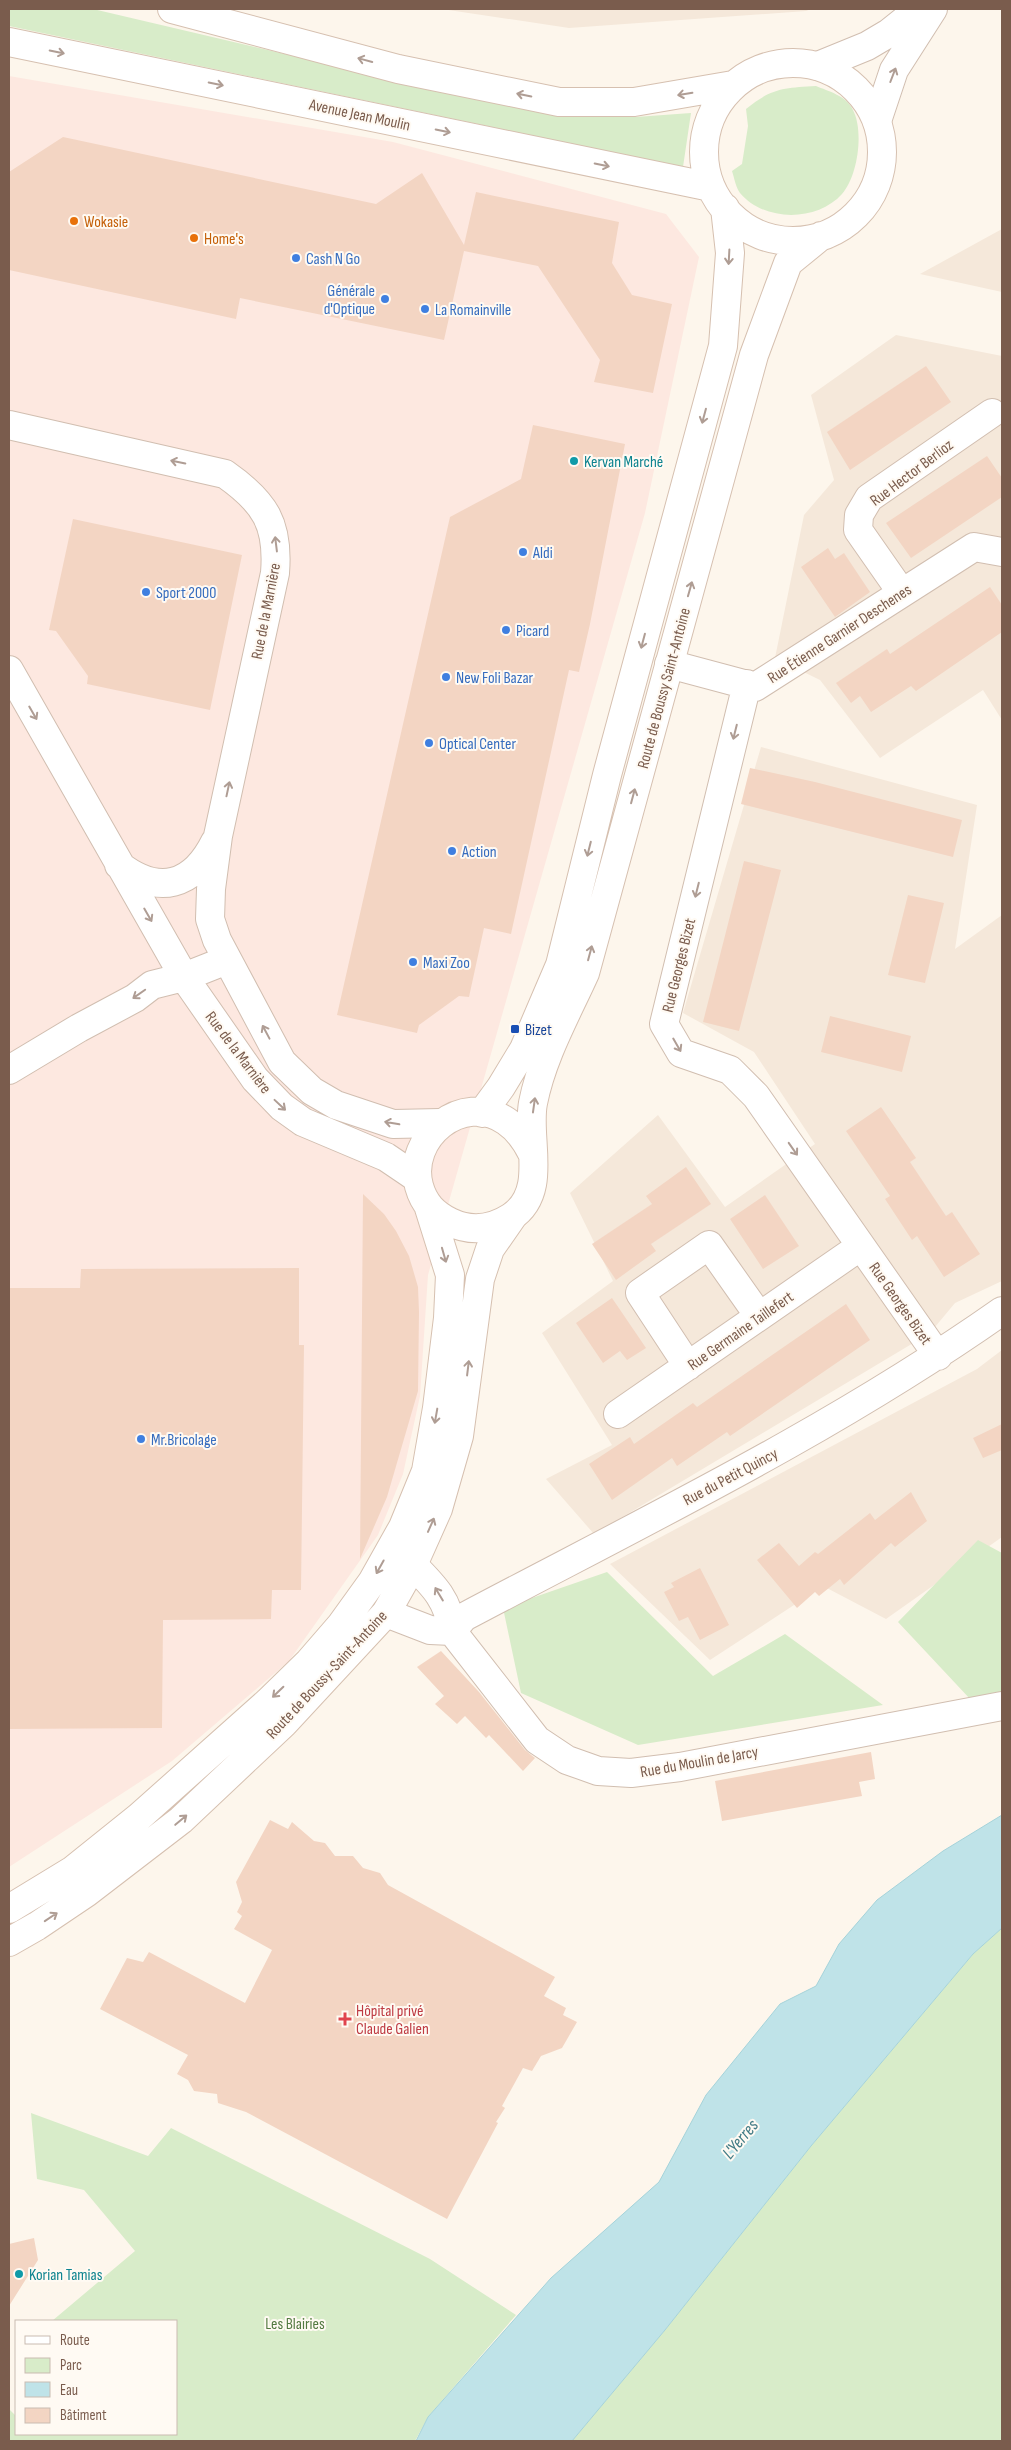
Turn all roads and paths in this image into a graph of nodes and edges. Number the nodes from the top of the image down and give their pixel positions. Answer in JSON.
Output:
{"nodes":[{"id":1,"x":172,"y":9,"type":"edge"},
{"id":2,"x":919,"y":9,"type":"edge"},
{"id":3,"x":933,"y":9,"type":"edge"},
{"id":4,"x":232,"y":16,"type":"edge"},
{"id":5,"x":9,"y":42,"type":"edge"},
{"id":6,"x":818,"y":66,"type":"junction"},
{"id":7,"x":733,"y":85,"type":"junction"},
{"id":8,"x":877,"y":121,"type":"junction"},
{"id":9,"x":718,"y":198,"type":"junction"},
{"id":10,"x":821,"y":236,"type":"junction"},
{"id":11,"x":992,"y":413,"type":"dead end"},
{"id":12,"x":9,"y":425,"type":"edge"},
{"id":13,"x":1002,"y":552,"type":"edge"},
{"id":14,"x":902,"y":593,"type":"junction"},
{"id":15,"x":670,"y":664,"type":"junction"},
{"id":16,"x":9,"y":670,"type":"edge"},
{"id":17,"x":747,"y":684,"type":"junction"},
{"id":18,"x":218,"y":836,"type":"junction"},
{"id":19,"x":118,"y":864,"type":"junction"},
{"id":20,"x":228,"y":960,"type":"junction"},
{"id":21,"x":184,"y":977,"type":"junction"},
{"id":22,"x":9,"y":1070,"type":"edge"},
{"id":23,"x":482,"y":1113,"type":"junction"},
{"id":24,"x":441,"y":1124,"type":"junction"},
{"id":25,"x":532,"y":1153,"type":"junction"},
{"id":26,"x":417,"y":1178,"type":"junction"},
{"id":27,"x":429,"y":1208,"type":"junction"},
{"id":28,"x":513,"y":1216,"type":"junction"},
{"id":29,"x":861,"y":1246,"type":"junction"},
{"id":30,"x":1002,"y":1311,"type":"edge"},
{"id":31,"x":759,"y":1316,"type":"junction"},
{"id":32,"x":938,"y":1356,"type":"junction"},
{"id":33,"x":688,"y":1366,"type":"junction"},
{"id":34,"x":618,"y":1414,"type":"dead end"},
{"id":35,"x":413,"y":1565,"type":"junction"},
{"id":36,"x":386,"y":1613,"type":"junction"},
{"id":37,"x":452,"y":1631,"type":"junction"},
{"id":38,"x":1002,"y":1706,"type":"edge"},
{"id":39,"x":9,"y":1909,"type":"edge"},
{"id":40,"x":9,"y":1942,"type":"edge"}],
"edges":[{"from":1,"to":4,"type":"main road"},
{"from":2,"to":6,"type":"main road"},
{"from":8,"to":3,"type":"main road","one_way":true},
{"from":7,"to":4,"type":"main road","one_way":true},
{"from":5,"to":9,"type":"main road","name":"Avenue Jean Moulin","one_way":true},
{"from":6,"to":7,"type":"main road"},
{"from":6,"to":8,"type":"main road"},
{"from":7,"to":9,"type":"main road"},
{"from":8,"to":10,"type":"main road"},
{"from":9,"to":10,"type":"main road"},
{"from":9,"to":23,"type":"main road","name":"Route de Boussy Saint-Antoine","one_way":true},
{"from":15,"to":10,"type":"main road","name":"Route de Boussy Saint-Antoine","one_way":true},
{"from":11,"to":14,"type":"main road","name":"Rue Hector Berlioz"},
{"from":18,"to":12,"type":"main road","name":"Rue de la Marnière","one_way":true},
{"from":13,"to":14,"type":"main road","name":"Rue Étienne Garnier Deschenes"},
{"from":14,"to":17,"type":"main road","name":"Rue Étienne Garnier Deschenes"},
{"from":15,"to":17,"type":"main road","name":"Rue Étienne Garnier Deschenes"},
{"from":25,"to":15,"type":"main road","name":"Route de Boussy Saint-Antoine","one_way":true},
{"from":16,"to":19,"type":"main road","name":"Rue de la Marnière","one_way":true},
{"from":17,"to":29,"type":"main road","name":"Rue Georges Bizet","one_way":true},
{"from":18,"to":19,"type":"main road","name":"Rue de la Marnière"},
{"from":18,"to":20,"type":"main road","name":"Rue de la Marnière"},
{"from":19,"to":21,"type":"main road","name":"Rue de la Marnière","one_way":true},
{"from":20,"to":21,"type":"main road"},
{"from":24,"to":20,"type":"main road","name":"Rue de la Marnière","one_way":true},
{"from":21,"to":22,"type":"main road","one_way":true},
{"from":21,"to":26,"type":"main road","name":"Rue de la Marnière","one_way":true},
{"from":23,"to":24,"type":"main road"},
{"from":23,"to":25,"type":"main road"},
{"from":24,"to":26,"type":"main road"},
{"from":25,"to":28,"type":"main road"},
{"from":26,"to":27,"type":"main road"},
{"from":27,"to":28,"type":"main road"},
{"from":27,"to":39,"type":"main road","name":"Route de Boussy-Saint-Antoine","one_way":true},
{"from":35,"to":28,"type":"main road","name":"Route de Boussy-Saint-Antoine","one_way":true},
{"from":29,"to":31,"type":"main road","name":"Rue Germaine Taillefert"},
{"from":29,"to":32,"type":"main road","name":"Rue Georges Bizet"},
{"from":30,"to":32,"type":"main road","name":"Rue du Petit Quincy"},
{"from":31,"to":33,"type":"main road","name":"Rue Germaine Taillefert"},
{"from":31,"to":33,"type":"main road"},
{"from":32,"to":37,"type":"main road","name":"Rue du Petit Quincy"},
{"from":33,"to":34,"type":"main road","name":"Rue Germaine Taillefert"},
{"from":35,"to":36,"type":"main road","name":"Route de Boussy-Saint-Antoine"},
{"from":37,"to":35,"type":"main road","one_way":true},
{"from":36,"to":37,"type":"main road"},
{"from":40,"to":36,"type":"main road","name":"Route de Boussy-Saint-Antoine","one_way":true},
{"from":37,"to":38,"type":"main road","name":"Rue du Moulin de Jarcy"}]}
